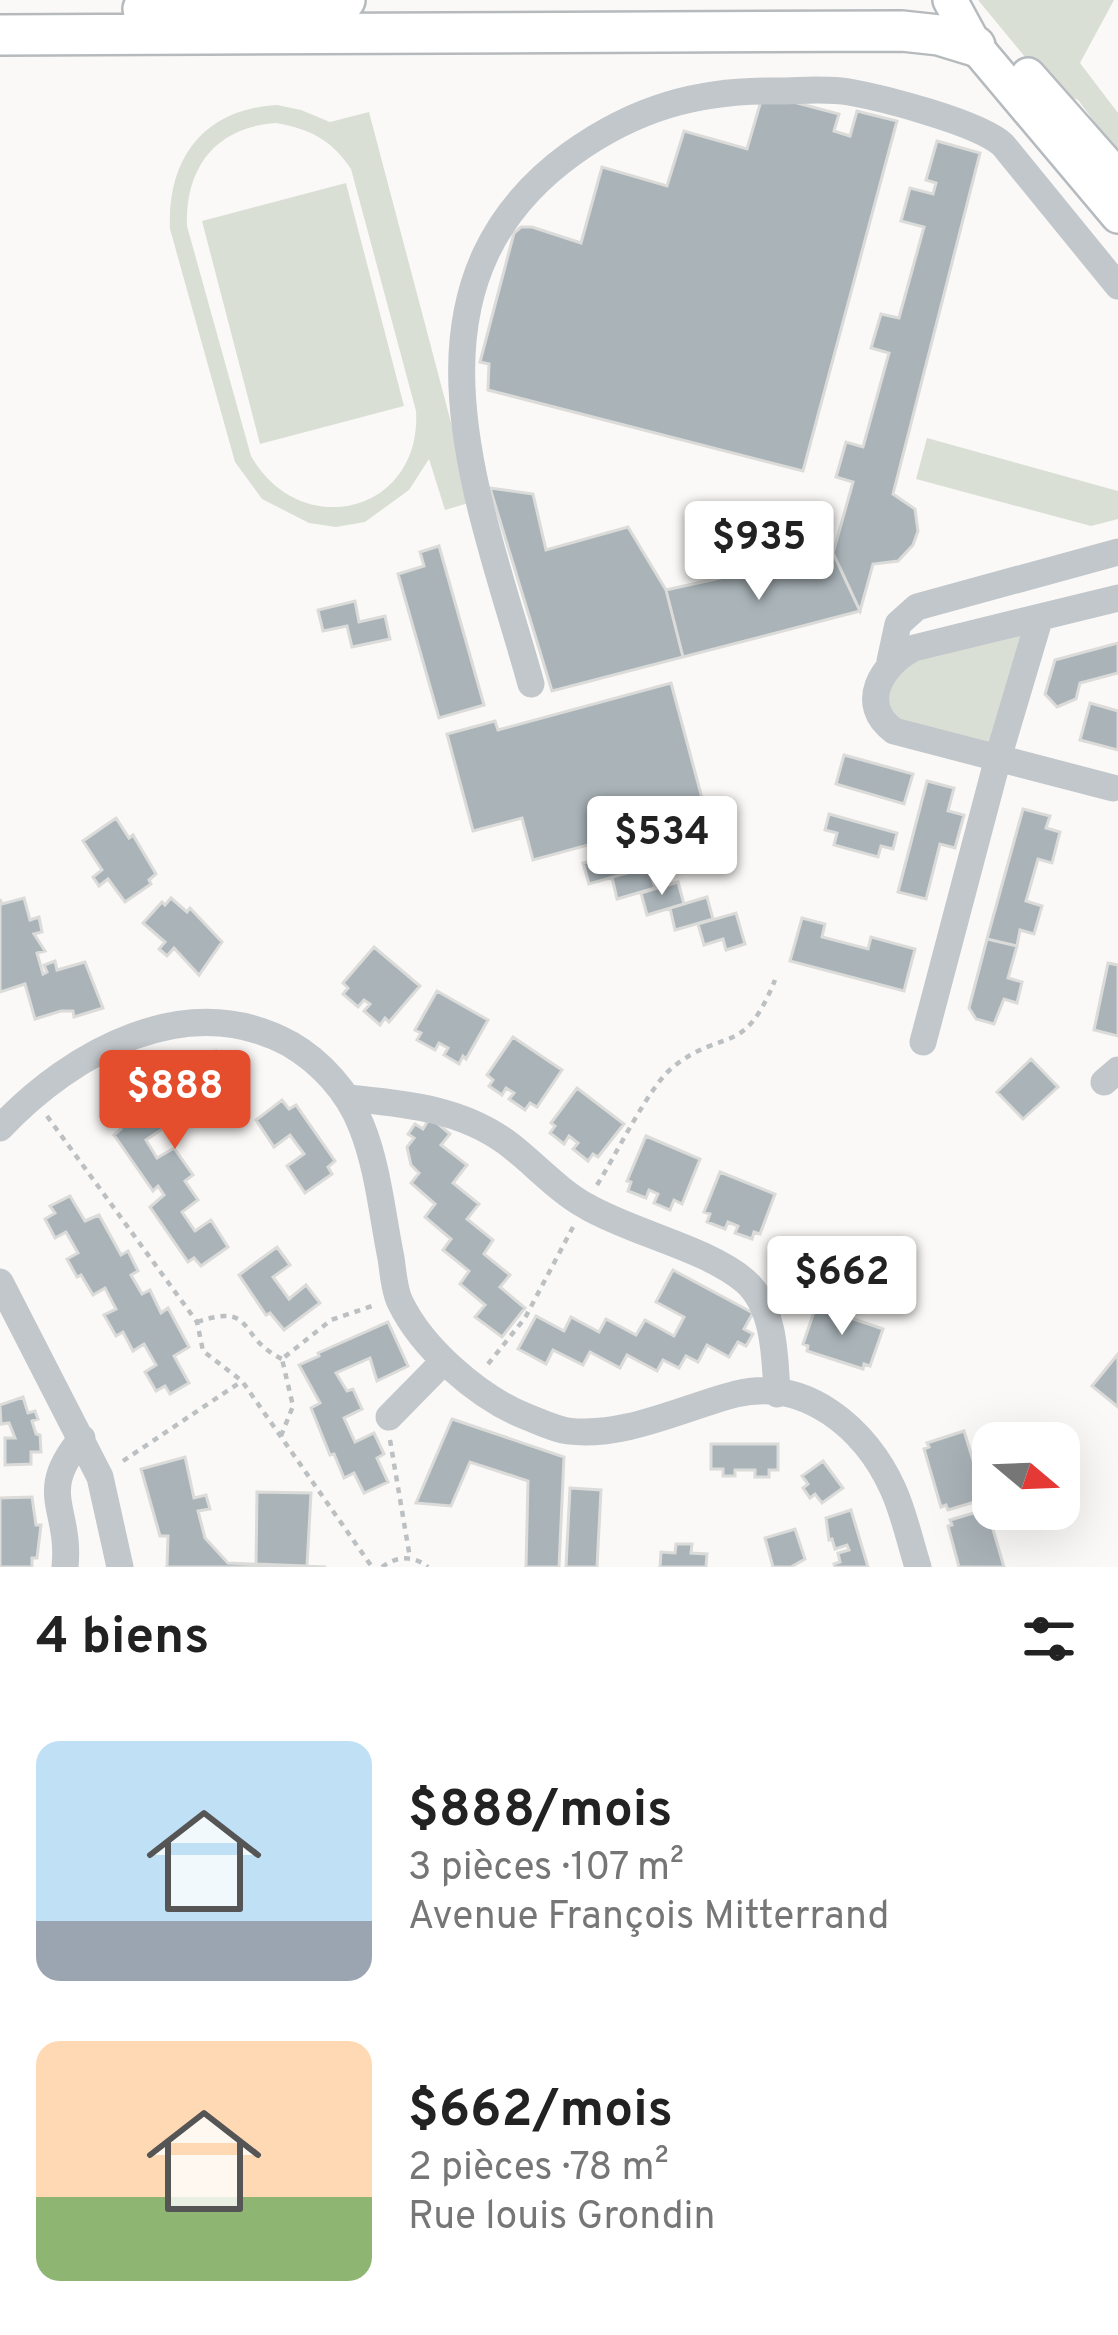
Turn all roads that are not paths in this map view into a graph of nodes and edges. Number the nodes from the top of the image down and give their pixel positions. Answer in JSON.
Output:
{"nodes":[{"id":1,"x":346,"y":0,"type":"edge"},
{"id":2,"x":951,"y":0,"type":"edge"},
{"id":3,"x":0,"y":16,"type":"edge"},
{"id":4,"x":0,"y":35,"type":"edge"},
{"id":5,"x":975,"y":46,"type":"junction"},
{"id":6,"x":1118,"y":177,"type":"edge"},
{"id":7,"x":1118,"y":216,"type":"edge"},
{"id":8,"x":1118,"y":286,"type":"edge"},
{"id":9,"x":1118,"y":552,"type":"edge"},
{"id":10,"x":1118,"y":598,"type":"edge"},
{"id":11,"x":1040,"y":617,"type":"junction"},
{"id":12,"x":890,"y":661,"type":"junction"},
{"id":13,"x":531,"y":684,"type":"dead end"},
{"id":14,"x":998,"y":758,"type":"junction"},
{"id":15,"x":1113,"y":788,"type":"dead end"},
{"id":16,"x":922,"y":1042,"type":"dead end"},
{"id":17,"x":349,"y":1098,"type":"junction"},
{"id":18,"x":0,"y":1128,"type":"edge"},
{"id":19,"x":0,"y":1282,"type":"edge"},
{"id":20,"x":444,"y":1361,"type":"junction"},
{"id":21,"x":777,"y":1394,"type":"junction"},
{"id":22,"x":389,"y":1417,"type":"road end"},
{"id":23,"x":82,"y":1438,"type":"junction"},
{"id":24,"x":65,"y":1567,"type":"edge"},
{"id":25,"x":120,"y":1567,"type":"edge"},
{"id":26,"x":918,"y":1567,"type":"edge"}],
"edges":[{"from":1,"to":3,"type":"highway"},
{"from":2,"to":5,"type":"main road"},
{"from":2,"to":6,"type":"main road"},
{"from":4,"to":5,"type":"highway"},
{"from":5,"to":7,"type":"main road"},
{"from":8,"to":13,"type":"street"},
{"from":9,"to":12,"type":"street"},
{"from":10,"to":11,"type":"street"},
{"from":11,"to":12,"type":"street"},
{"from":11,"to":14,"type":"street"},
{"from":12,"to":14,"type":"street"},
{"from":14,"to":15,"type":"street"},
{"from":14,"to":16,"type":"street"},
{"from":17,"to":18,"type":"street"},
{"from":17,"to":20,"type":"street"},
{"from":17,"to":21,"type":"street"},
{"from":19,"to":23,"type":"street"},
{"from":20,"to":21,"type":"street"},
{"from":20,"to":22,"type":"street"},
{"from":21,"to":26,"type":"street"},
{"from":23,"to":24,"type":"street"},
{"from":23,"to":25,"type":"street"}]}
